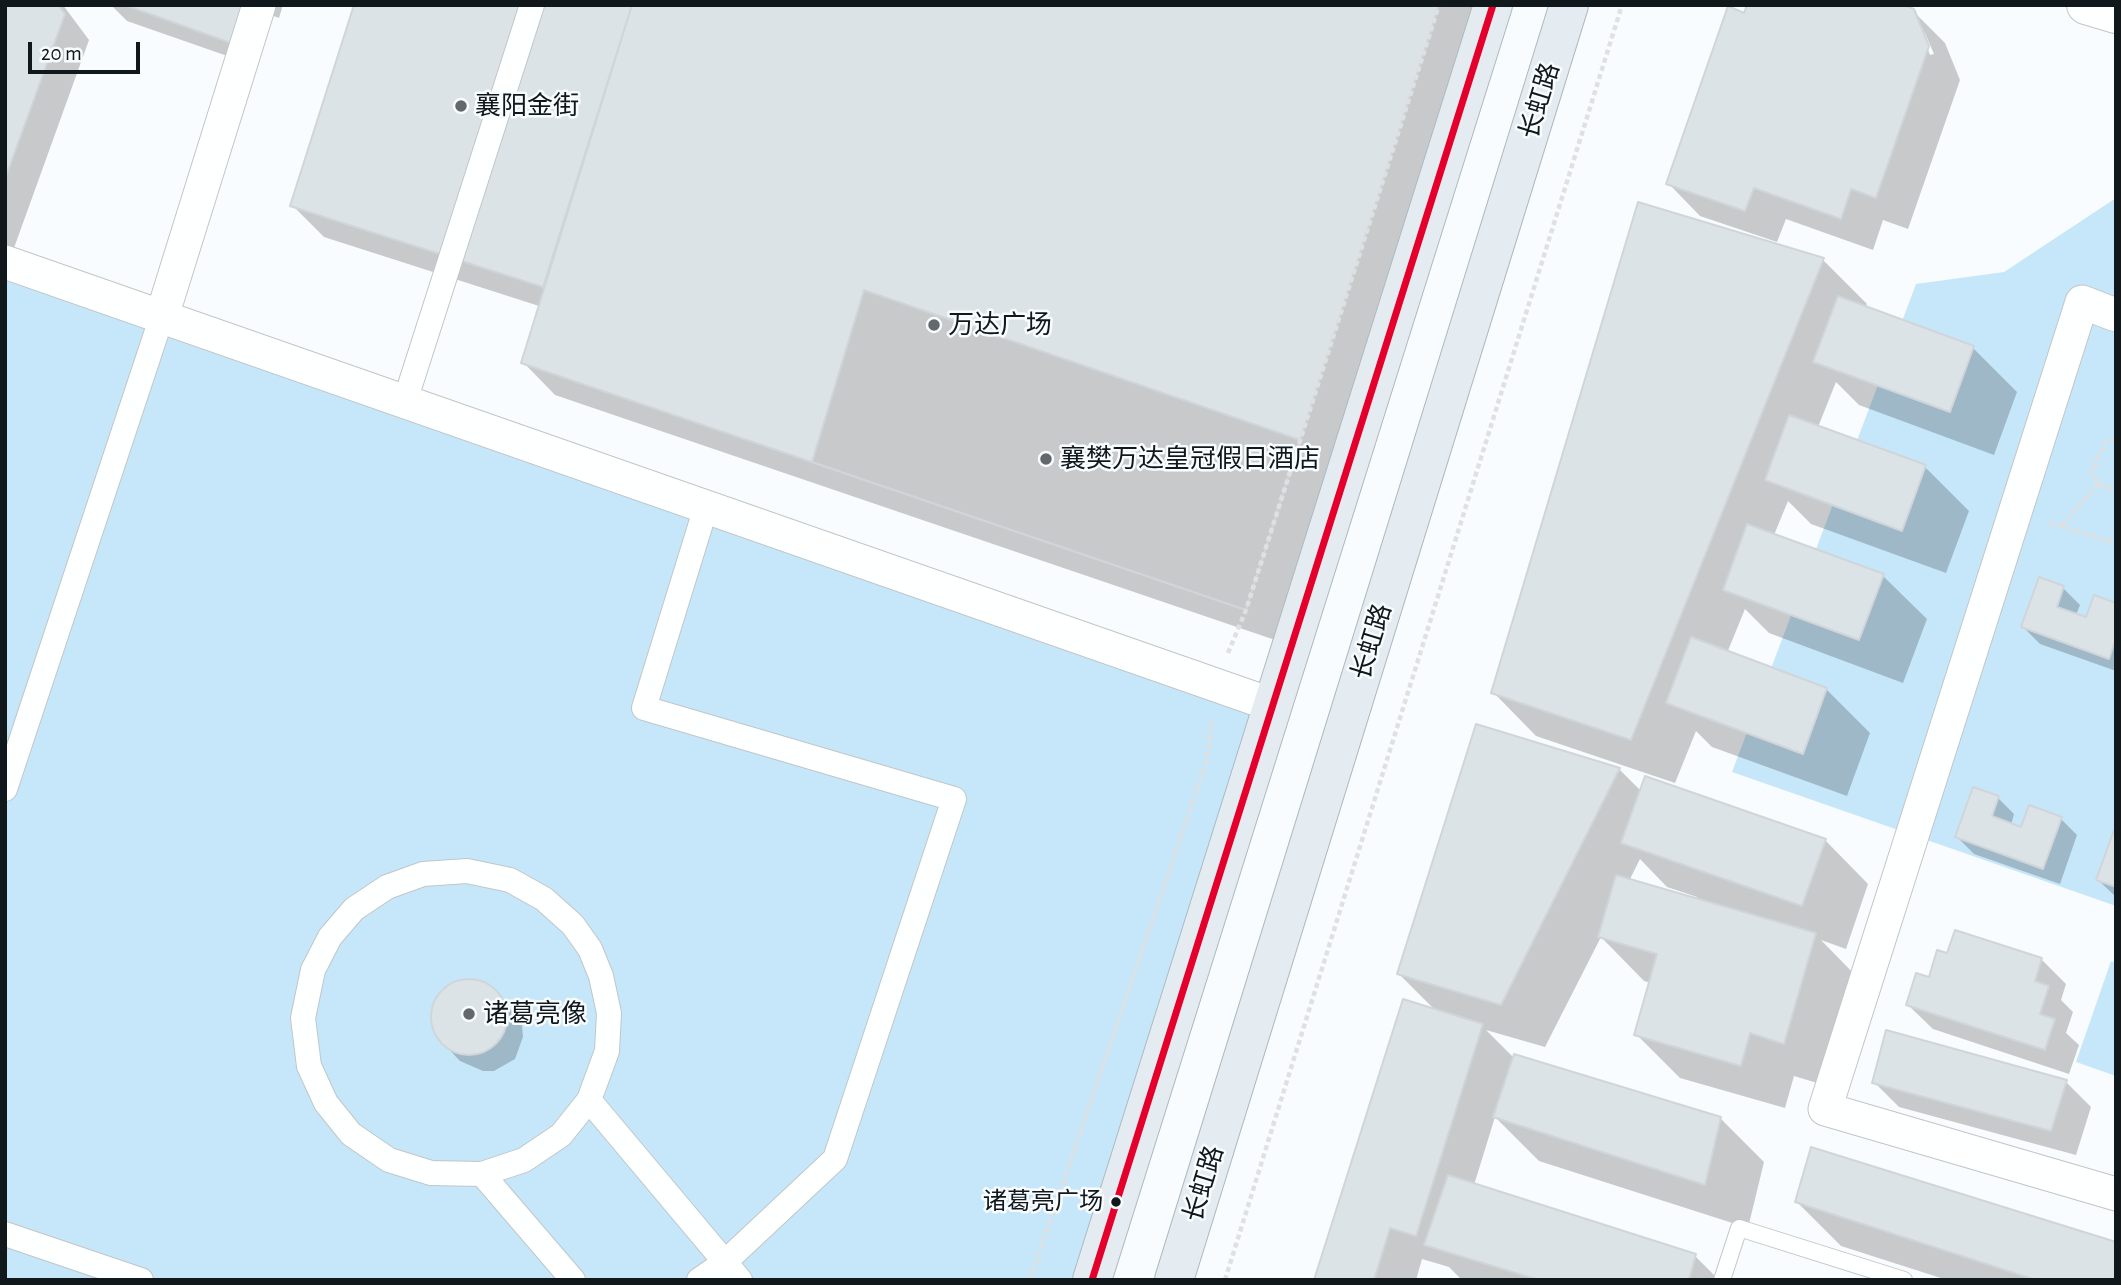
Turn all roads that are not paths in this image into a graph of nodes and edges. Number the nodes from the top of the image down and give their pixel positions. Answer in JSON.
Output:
{"nodes":[{"id":1,"x":259,"y":5,"type":"edge"},
{"id":2,"x":532,"y":5,"type":"edge"},
{"id":3,"x":1493,"y":5,"type":"edge"},
{"id":4,"x":1569,"y":5,"type":"edge"},
{"id":5,"x":2085,"y":5,"type":"edge"},
{"id":6,"x":2116,"y":14,"type":"edge"},
{"id":7,"x":5,"y":262,"type":"edge"},
{"id":8,"x":2116,"y":315,"type":"edge"},
{"id":9,"x":162,"y":316,"type":"junction"},
{"id":10,"x":405,"y":401,"type":"junction"},
{"id":11,"x":706,"y":507,"type":"junction"},
{"id":12,"x":1273,"y":705,"type":"junction"},
{"id":13,"x":5,"y":789,"type":"edge"},
{"id":14,"x":589,"y":1100,"type":"junction"},
{"id":15,"x":482,"y":1174,"type":"junction"},
{"id":16,"x":2116,"y":1195,"type":"edge"},
{"id":17,"x":5,"y":1234,"type":"edge"},
{"id":18,"x":733,"y":1271,"type":"edge"},
{"id":19,"x":141,"y":1280,"type":"edge"},
{"id":20,"x":573,"y":1280,"type":"edge"},
{"id":21,"x":699,"y":1280,"type":"edge"},
{"id":22,"x":1092,"y":1280,"type":"edge"},
{"id":23,"x":1174,"y":1280,"type":"edge"},
{"id":24,"x":1722,"y":1280,"type":"edge"},
{"id":25,"x":1904,"y":1280,"type":"edge"}],
"edges":[{"from":1,"to":9,"type":"street"},
{"from":2,"to":10,"type":"street"},
{"from":3,"to":12,"type":"highway"},
{"from":4,"to":23,"type":"highway","name":"长虹路"},
{"from":5,"to":6,"type":"street"},
{"from":7,"to":9,"type":"street"},
{"from":8,"to":16,"type":"street"},
{"from":9,"to":10,"type":"street"},
{"from":9,"to":13,"type":"street"},
{"from":10,"to":11,"type":"street"},
{"from":11,"to":12,"type":"street"},
{"from":11,"to":18,"type":"street"},
{"from":12,"to":22,"type":"highway"},
{"from":14,"to":15,"type":"street"},
{"from":14,"to":15,"type":"street"},
{"from":14,"to":18,"type":"street"},
{"from":15,"to":20,"type":"street"},
{"from":17,"to":19,"type":"street"},
{"from":18,"to":21,"type":"street"},
{"from":24,"to":25,"type":"lane"}]}
